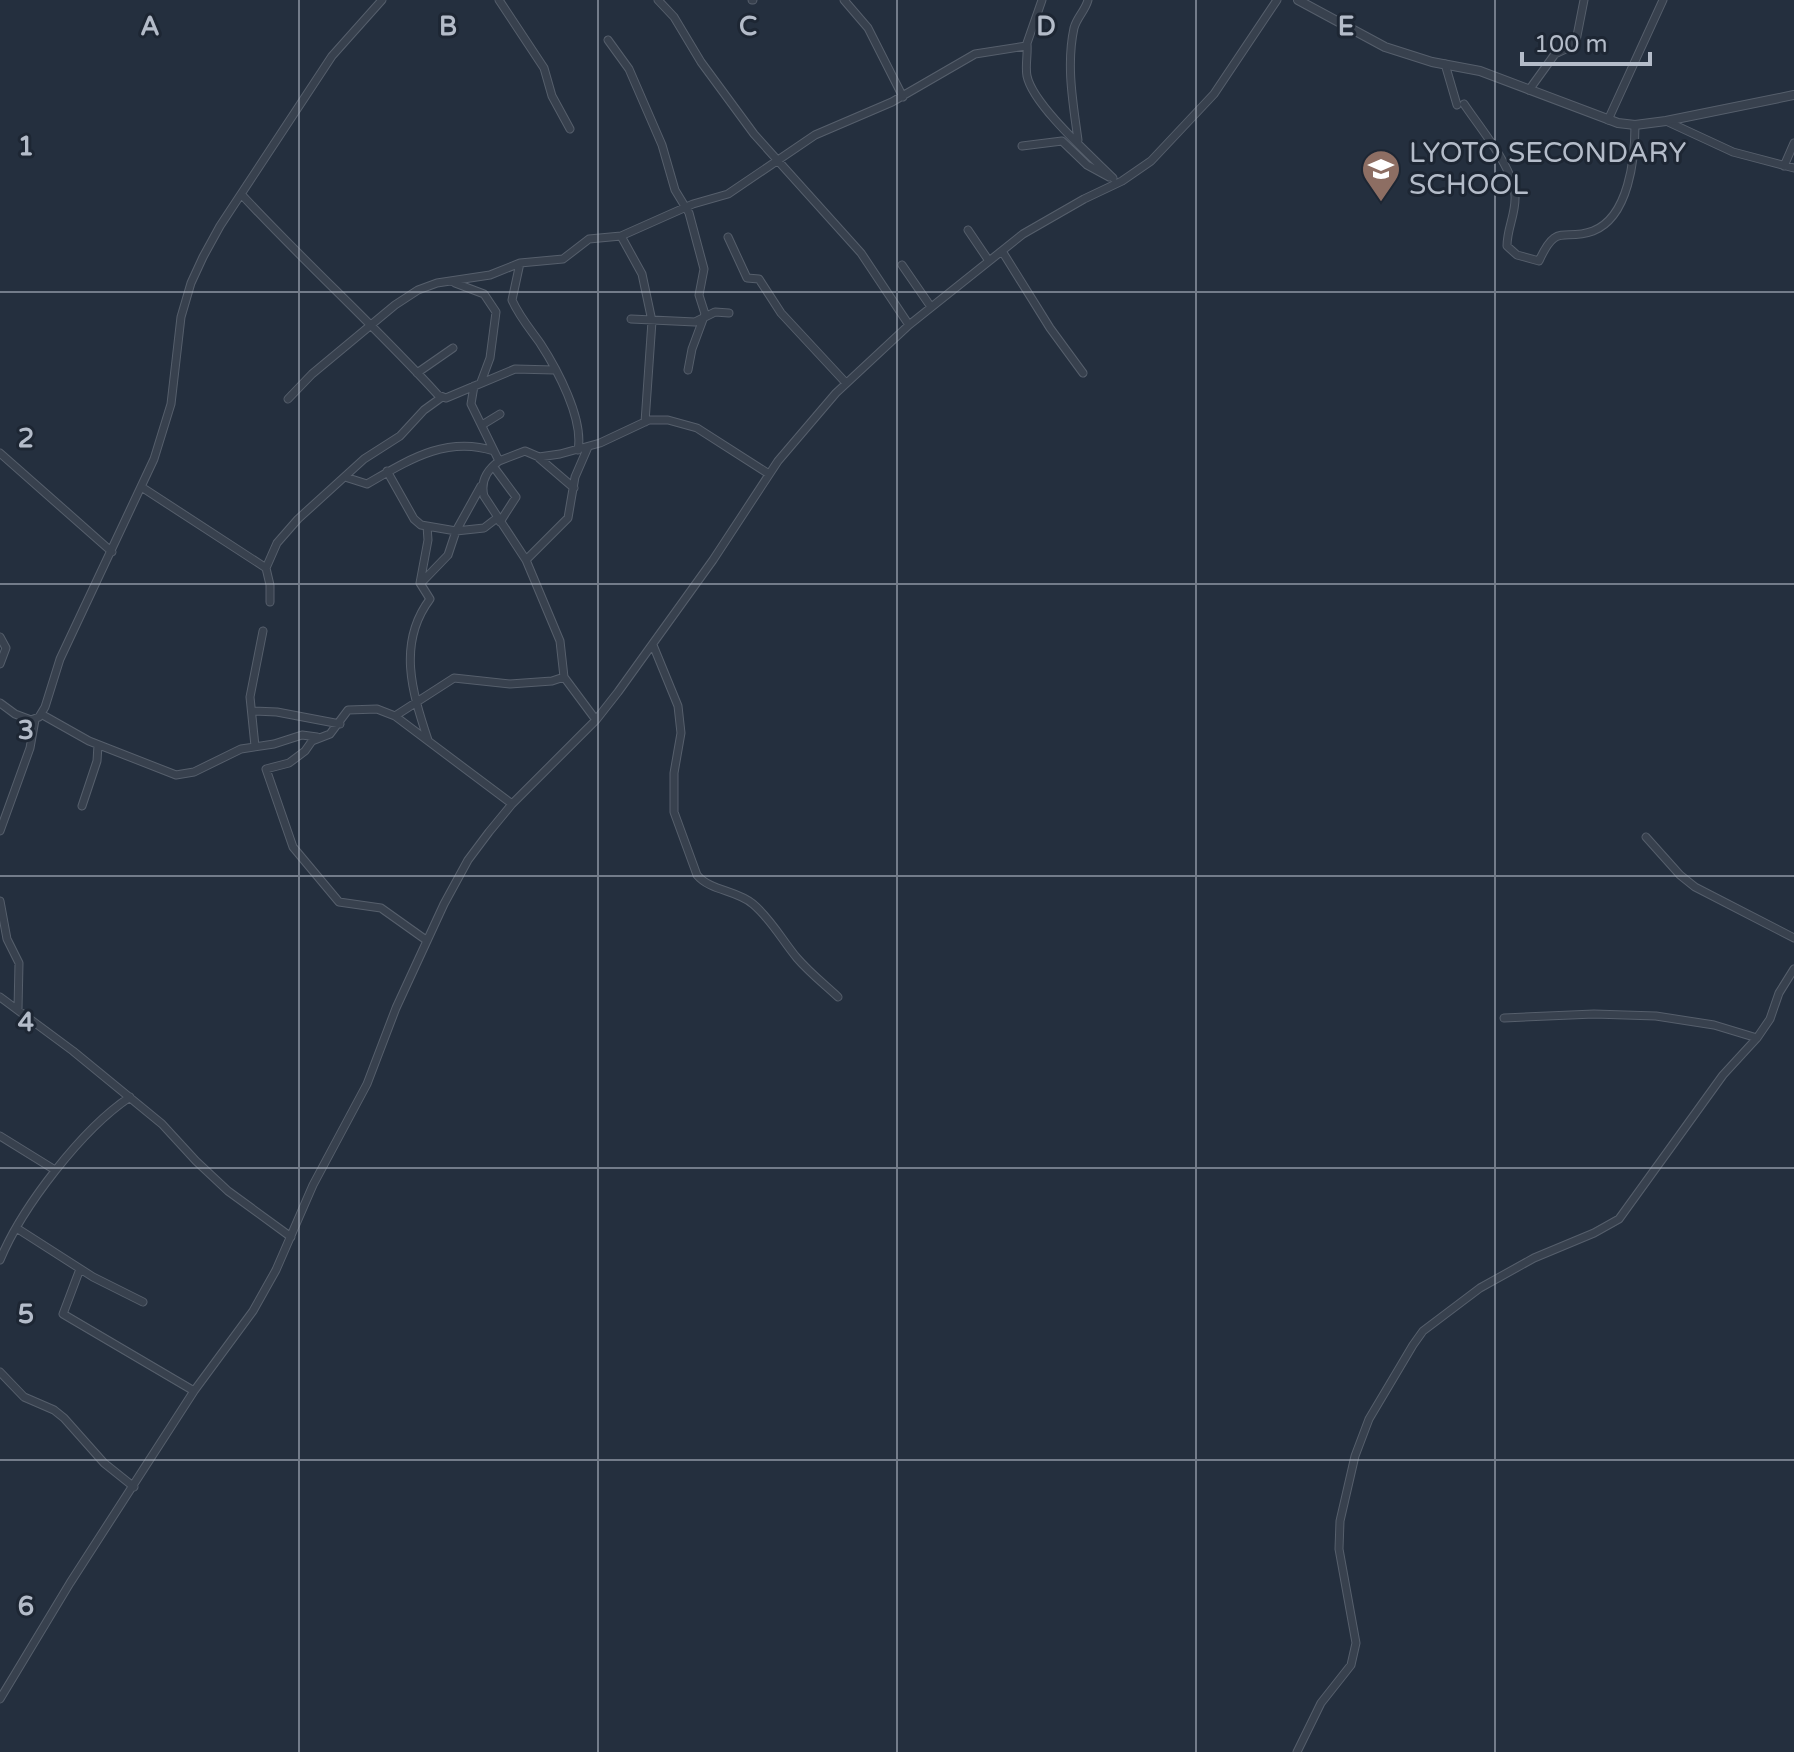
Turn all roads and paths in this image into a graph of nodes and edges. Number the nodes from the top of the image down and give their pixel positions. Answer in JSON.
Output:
{"nodes":[{"id":1,"x":382,"y":0,"type":"edge"},
{"id":2,"x":499,"y":0,"type":"edge"},
{"id":3,"x":658,"y":0,"type":"edge"},
{"id":4,"x":844,"y":0,"type":"edge"},
{"id":5,"x":1042,"y":0,"type":"edge"},
{"id":6,"x":1088,"y":0,"type":"edge"},
{"id":7,"x":1277,"y":0,"type":"edge"},
{"id":8,"x":1301,"y":0,"type":"edge"},
{"id":9,"x":1584,"y":0,"type":"edge"},
{"id":10,"x":1663,"y":0,"type":"edge"},
{"id":11,"x":608,"y":40,"type":"dead end"},
{"id":12,"x":1027,"y":44,"type":"junction"},
{"id":13,"x":1445,"y":64,"type":"junction"},
{"id":14,"x":1529,"y":90,"type":"junction"},
{"id":15,"x":1794,"y":95,"type":"edge"},
{"id":16,"x":903,"y":97,"type":"junction"},
{"id":17,"x":1608,"y":120,"type":"junction"},
{"id":18,"x":1666,"y":121,"type":"junction"},
{"id":19,"x":1635,"y":125,"type":"junction"},
{"id":20,"x":570,"y":129,"type":"dead end"},
{"id":21,"x":1078,"y":143,"type":"junction"},
{"id":22,"x":1794,"y":143,"type":"edge"},
{"id":23,"x":1022,"y":146,"type":"dead end"},
{"id":24,"x":779,"y":161,"type":"junction"},
{"id":25,"x":1784,"y":166,"type":"junction"},
{"id":26,"x":1794,"y":168,"type":"edge"},
{"id":27,"x":1113,"y":178,"type":"junction"},
{"id":28,"x":1122,"y":181,"type":"junction"},
{"id":29,"x":241,"y":194,"type":"junction"},
{"id":30,"x":685,"y":207,"type":"junction"},
{"id":31,"x":968,"y":230,"type":"dead end"},
{"id":32,"x":621,"y":236,"type":"junction"},
{"id":33,"x":728,"y":237,"type":"dead end"},
{"id":34,"x":1002,"y":251,"type":"junction"},
{"id":35,"x":989,"y":261,"type":"junction"},
{"id":36,"x":520,"y":263,"type":"junction"},
{"id":37,"x":902,"y":265,"type":"dead end"},
{"id":38,"x":451,"y":282,"type":"junction"},
{"id":39,"x":931,"y":307,"type":"junction"},
{"id":40,"x":729,"y":313,"type":"dead end"},
{"id":41,"x":631,"y":319,"type":"dead end"},
{"id":42,"x":704,"y":319,"type":"junction"},
{"id":43,"x":652,"y":321,"type":"junction"},
{"id":44,"x":372,"y":325,"type":"junction"},
{"id":45,"x":909,"y":325,"type":"junction"},
{"id":46,"x":453,"y":348,"type":"dead end"},
{"id":47,"x":554,"y":370,"type":"junction"},
{"id":48,"x":688,"y":370,"type":"dead end"},
{"id":49,"x":417,"y":373,"type":"junction"},
{"id":50,"x":1083,"y":373,"type":"dead end"},
{"id":51,"x":846,"y":383,"type":"junction"},
{"id":52,"x":478,"y":384,"type":"junction"},
{"id":53,"x":442,"y":397,"type":"junction"},
{"id":54,"x":288,"y":399,"type":"dead end"},
{"id":55,"x":500,"y":414,"type":"dead end"},
{"id":56,"x":645,"y":422,"type":"junction"},
{"id":57,"x":482,"y":425,"type":"junction"},
{"id":58,"x":588,"y":447,"type":"junction"},
{"id":59,"x":578,"y":450,"type":"junction"},
{"id":60,"x":494,"y":451,"type":"junction"},
{"id":61,"x":0,"y":453,"type":"edge"},
{"id":62,"x":539,"y":457,"type":"junction"},
{"id":63,"x":496,"y":463,"type":"junction"},
{"id":64,"x":387,"y":471,"type":"junction"},
{"id":65,"x":769,"y":474,"type":"junction"},
{"id":66,"x":345,"y":477,"type":"junction"},
{"id":67,"x":482,"y":484,"type":"junction"},
{"id":68,"x":143,"y":488,"type":"junction"},
{"id":69,"x":574,"y":488,"type":"junction"},
{"id":70,"x":498,"y":520,"type":"junction"},
{"id":71,"x":427,"y":526,"type":"junction"},
{"id":72,"x":456,"y":531,"type":"junction"},
{"id":73,"x":112,"y":552,"type":"junction"},
{"id":74,"x":526,"y":560,"type":"junction"},
{"id":75,"x":266,"y":568,"type":"junction"},
{"id":76,"x":420,"y":583,"type":"junction"},
{"id":77,"x":270,"y":602,"type":"dead end"},
{"id":78,"x":263,"y":631,"type":"dead end"},
{"id":79,"x":0,"y":637,"type":"edge"},
{"id":80,"x":653,"y":645,"type":"junction"},
{"id":81,"x":0,"y":664,"type":"edge"},
{"id":82,"x":564,"y":677,"type":"junction"},
{"id":83,"x":416,"y":702,"type":"junction"},
{"id":84,"x":0,"y":703,"type":"edge"},
{"id":85,"x":252,"y":711,"type":"junction"},
{"id":86,"x":395,"y":716,"type":"junction"},
{"id":87,"x":38,"y":717,"type":"junction"},
{"id":88,"x":596,"y":720,"type":"junction"},
{"id":89,"x":340,"y":724,"type":"junction"},
{"id":90,"x":322,"y":738,"type":"junction"},
{"id":91,"x":428,"y":741,"type":"junction"},
{"id":92,"x":98,"y":745,"type":"junction"},
{"id":93,"x":255,"y":746,"type":"junction"},
{"id":94,"x":512,"y":804,"type":"junction"},
{"id":95,"x":82,"y":806,"type":"dead end"},
{"id":96,"x":0,"y":831,"type":"edge"},
{"id":97,"x":1646,"y":837,"type":"dead end"},
{"id":98,"x":0,"y":903,"type":"edge"},
{"id":99,"x":1794,"y":938,"type":"edge"},
{"id":100,"x":426,"y":940,"type":"junction"},
{"id":101,"x":1794,"y":969,"type":"edge"},
{"id":102,"x":0,"y":997,"type":"edge"},
{"id":103,"x":838,"y":997,"type":"dead end"},
{"id":104,"x":18,"y":1009,"type":"junction"},
{"id":105,"x":1504,"y":1018,"type":"dead end"},
{"id":106,"x":1757,"y":1038,"type":"junction"},
{"id":107,"x":130,"y":1097,"type":"junction"},
{"id":108,"x":0,"y":1136,"type":"edge"},
{"id":109,"x":55,"y":1170,"type":"junction"},
{"id":110,"x":18,"y":1229,"type":"junction"},
{"id":111,"x":291,"y":1237,"type":"junction"},
{"id":112,"x":2,"y":1246,"type":"edge"},
{"id":113,"x":0,"y":1260,"type":"edge"},
{"id":114,"x":80,"y":1269,"type":"junction"},
{"id":115,"x":143,"y":1302,"type":"dead end"},
{"id":116,"x":0,"y":1372,"type":"edge"},
{"id":117,"x":194,"y":1391,"type":"junction"},
{"id":118,"x":134,"y":1487,"type":"junction"},
{"id":119,"x":0,"y":1699,"type":"edge"},
{"id":120,"x":1297,"y":1752,"type":"edge"}],
"edges":[{"from":1,"to":29,"type":"street"},
{"from":2,"to":20,"type":"street"},
{"from":3,"to":24,"type":"street"},
{"from":4,"to":16,"type":"street"},
{"from":5,"to":12,"type":"street"},
{"from":6,"to":21,"type":"street"},
{"from":7,"to":28,"type":"street"},
{"from":8,"to":13,"type":"street"},
{"from":9,"to":14,"type":"street"},
{"from":10,"to":17,"type":"street"},
{"from":11,"to":30,"type":"street"},
{"from":12,"to":16,"type":"street"},
{"from":12,"to":21,"type":"street"},
{"from":13,"to":14,"type":"street"},
{"from":13,"to":19,"type":"street"},
{"from":14,"to":17,"type":"street"},
{"from":15,"to":18,"type":"street"},
{"from":16,"to":24,"type":"street"},
{"from":17,"to":19,"type":"street"},
{"from":18,"to":19,"type":"street"},
{"from":18,"to":25,"type":"street"},
{"from":21,"to":27,"type":"street"},
{"from":22,"to":25,"type":"street"},
{"from":23,"to":27,"type":"street"},
{"from":24,"to":30,"type":"street"},
{"from":24,"to":45,"type":"street"},
{"from":25,"to":26,"type":"street"},
{"from":27,"to":28,"type":"street"},
{"from":28,"to":34,"type":"street"},
{"from":29,"to":44,"type":"street"},
{"from":29,"to":68,"type":"street"},
{"from":30,"to":32,"type":"street"},
{"from":30,"to":42,"type":"street"},
{"from":31,"to":35,"type":"street"},
{"from":32,"to":36,"type":"street"},
{"from":32,"to":43,"type":"street"},
{"from":33,"to":51,"type":"street"},
{"from":34,"to":35,"type":"street"},
{"from":34,"to":50,"type":"street"},
{"from":35,"to":39,"type":"street"},
{"from":36,"to":38,"type":"street"},
{"from":36,"to":47,"type":"street"},
{"from":37,"to":39,"type":"street"},
{"from":38,"to":44,"type":"street"},
{"from":38,"to":52,"type":"street"},
{"from":39,"to":45,"type":"street"},
{"from":40,"to":42,"type":"street"},
{"from":41,"to":43,"type":"street"},
{"from":42,"to":43,"type":"street"},
{"from":42,"to":48,"type":"street"},
{"from":43,"to":56,"type":"street"},
{"from":44,"to":49,"type":"street"},
{"from":44,"to":54,"type":"street"},
{"from":45,"to":51,"type":"street"},
{"from":46,"to":49,"type":"street"},
{"from":47,"to":52,"type":"street"},
{"from":47,"to":59,"type":"street"},
{"from":49,"to":53,"type":"street"},
{"from":51,"to":65,"type":"street"},
{"from":52,"to":53,"type":"street"},
{"from":52,"to":57,"type":"street"},
{"from":53,"to":66,"type":"street"},
{"from":55,"to":57,"type":"street"},
{"from":56,"to":58,"type":"street"},
{"from":56,"to":65,"type":"street"},
{"from":57,"to":60,"type":"street"},
{"from":58,"to":59,"type":"street"},
{"from":58,"to":69,"type":"street"},
{"from":59,"to":62,"type":"street"},
{"from":60,"to":63,"type":"street"},
{"from":60,"to":64,"type":"street"},
{"from":61,"to":73,"type":"street"},
{"from":62,"to":63,"type":"street"},
{"from":62,"to":69,"type":"street"},
{"from":63,"to":67,"type":"street"},
{"from":63,"to":70,"type":"street"},
{"from":64,"to":66,"type":"street"},
{"from":64,"to":71,"type":"street"},
{"from":65,"to":80,"type":"street"},
{"from":66,"to":75,"type":"street"},
{"from":67,"to":70,"type":"street"},
{"from":67,"to":72,"type":"street"},
{"from":68,"to":73,"type":"street"},
{"from":68,"to":75,"type":"street"},
{"from":69,"to":74,"type":"street"},
{"from":70,"to":72,"type":"street"},
{"from":70,"to":74,"type":"street"},
{"from":71,"to":72,"type":"street"},
{"from":71,"to":76,"type":"street"},
{"from":72,"to":76,"type":"street"},
{"from":73,"to":87,"type":"street"},
{"from":74,"to":82,"type":"street"},
{"from":75,"to":77,"type":"street"},
{"from":76,"to":83,"type":"street"},
{"from":78,"to":85,"type":"street"},
{"from":79,"to":81,"type":"street"},
{"from":80,"to":88,"type":"street"},
{"from":80,"to":103,"type":"street"},
{"from":82,"to":83,"type":"street"},
{"from":82,"to":88,"type":"street"},
{"from":83,"to":86,"type":"street"},
{"from":83,"to":91,"type":"street"},
{"from":84,"to":87,"type":"street"},
{"from":85,"to":89,"type":"street"},
{"from":85,"to":93,"type":"street"},
{"from":86,"to":89,"type":"street"},
{"from":86,"to":91,"type":"street"},
{"from":87,"to":92,"type":"street"},
{"from":87,"to":96,"type":"street"},
{"from":88,"to":94,"type":"street"},
{"from":89,"to":90,"type":"street"},
{"from":90,"to":93,"type":"street"},
{"from":90,"to":100,"type":"street"},
{"from":91,"to":94,"type":"street"},
{"from":92,"to":93,"type":"street"},
{"from":92,"to":95,"type":"street"},
{"from":94,"to":100,"type":"street"},
{"from":97,"to":99,"type":"street"},
{"from":98,"to":104,"type":"street"},
{"from":100,"to":111,"type":"street"},
{"from":101,"to":106,"type":"street"},
{"from":102,"to":104,"type":"street"},
{"from":104,"to":107,"type":"street"},
{"from":105,"to":106,"type":"street"},
{"from":106,"to":120,"type":"street"},
{"from":107,"to":109,"type":"street"},
{"from":107,"to":111,"type":"street"},
{"from":108,"to":109,"type":"street"},
{"from":109,"to":110,"type":"street"},
{"from":110,"to":112,"type":"street"},
{"from":110,"to":114,"type":"street"},
{"from":111,"to":117,"type":"street"},
{"from":112,"to":113,"type":"street"},
{"from":114,"to":115,"type":"street"},
{"from":114,"to":117,"type":"street"},
{"from":116,"to":118,"type":"street"},
{"from":117,"to":118,"type":"street"},
{"from":118,"to":119,"type":"street"}]}
